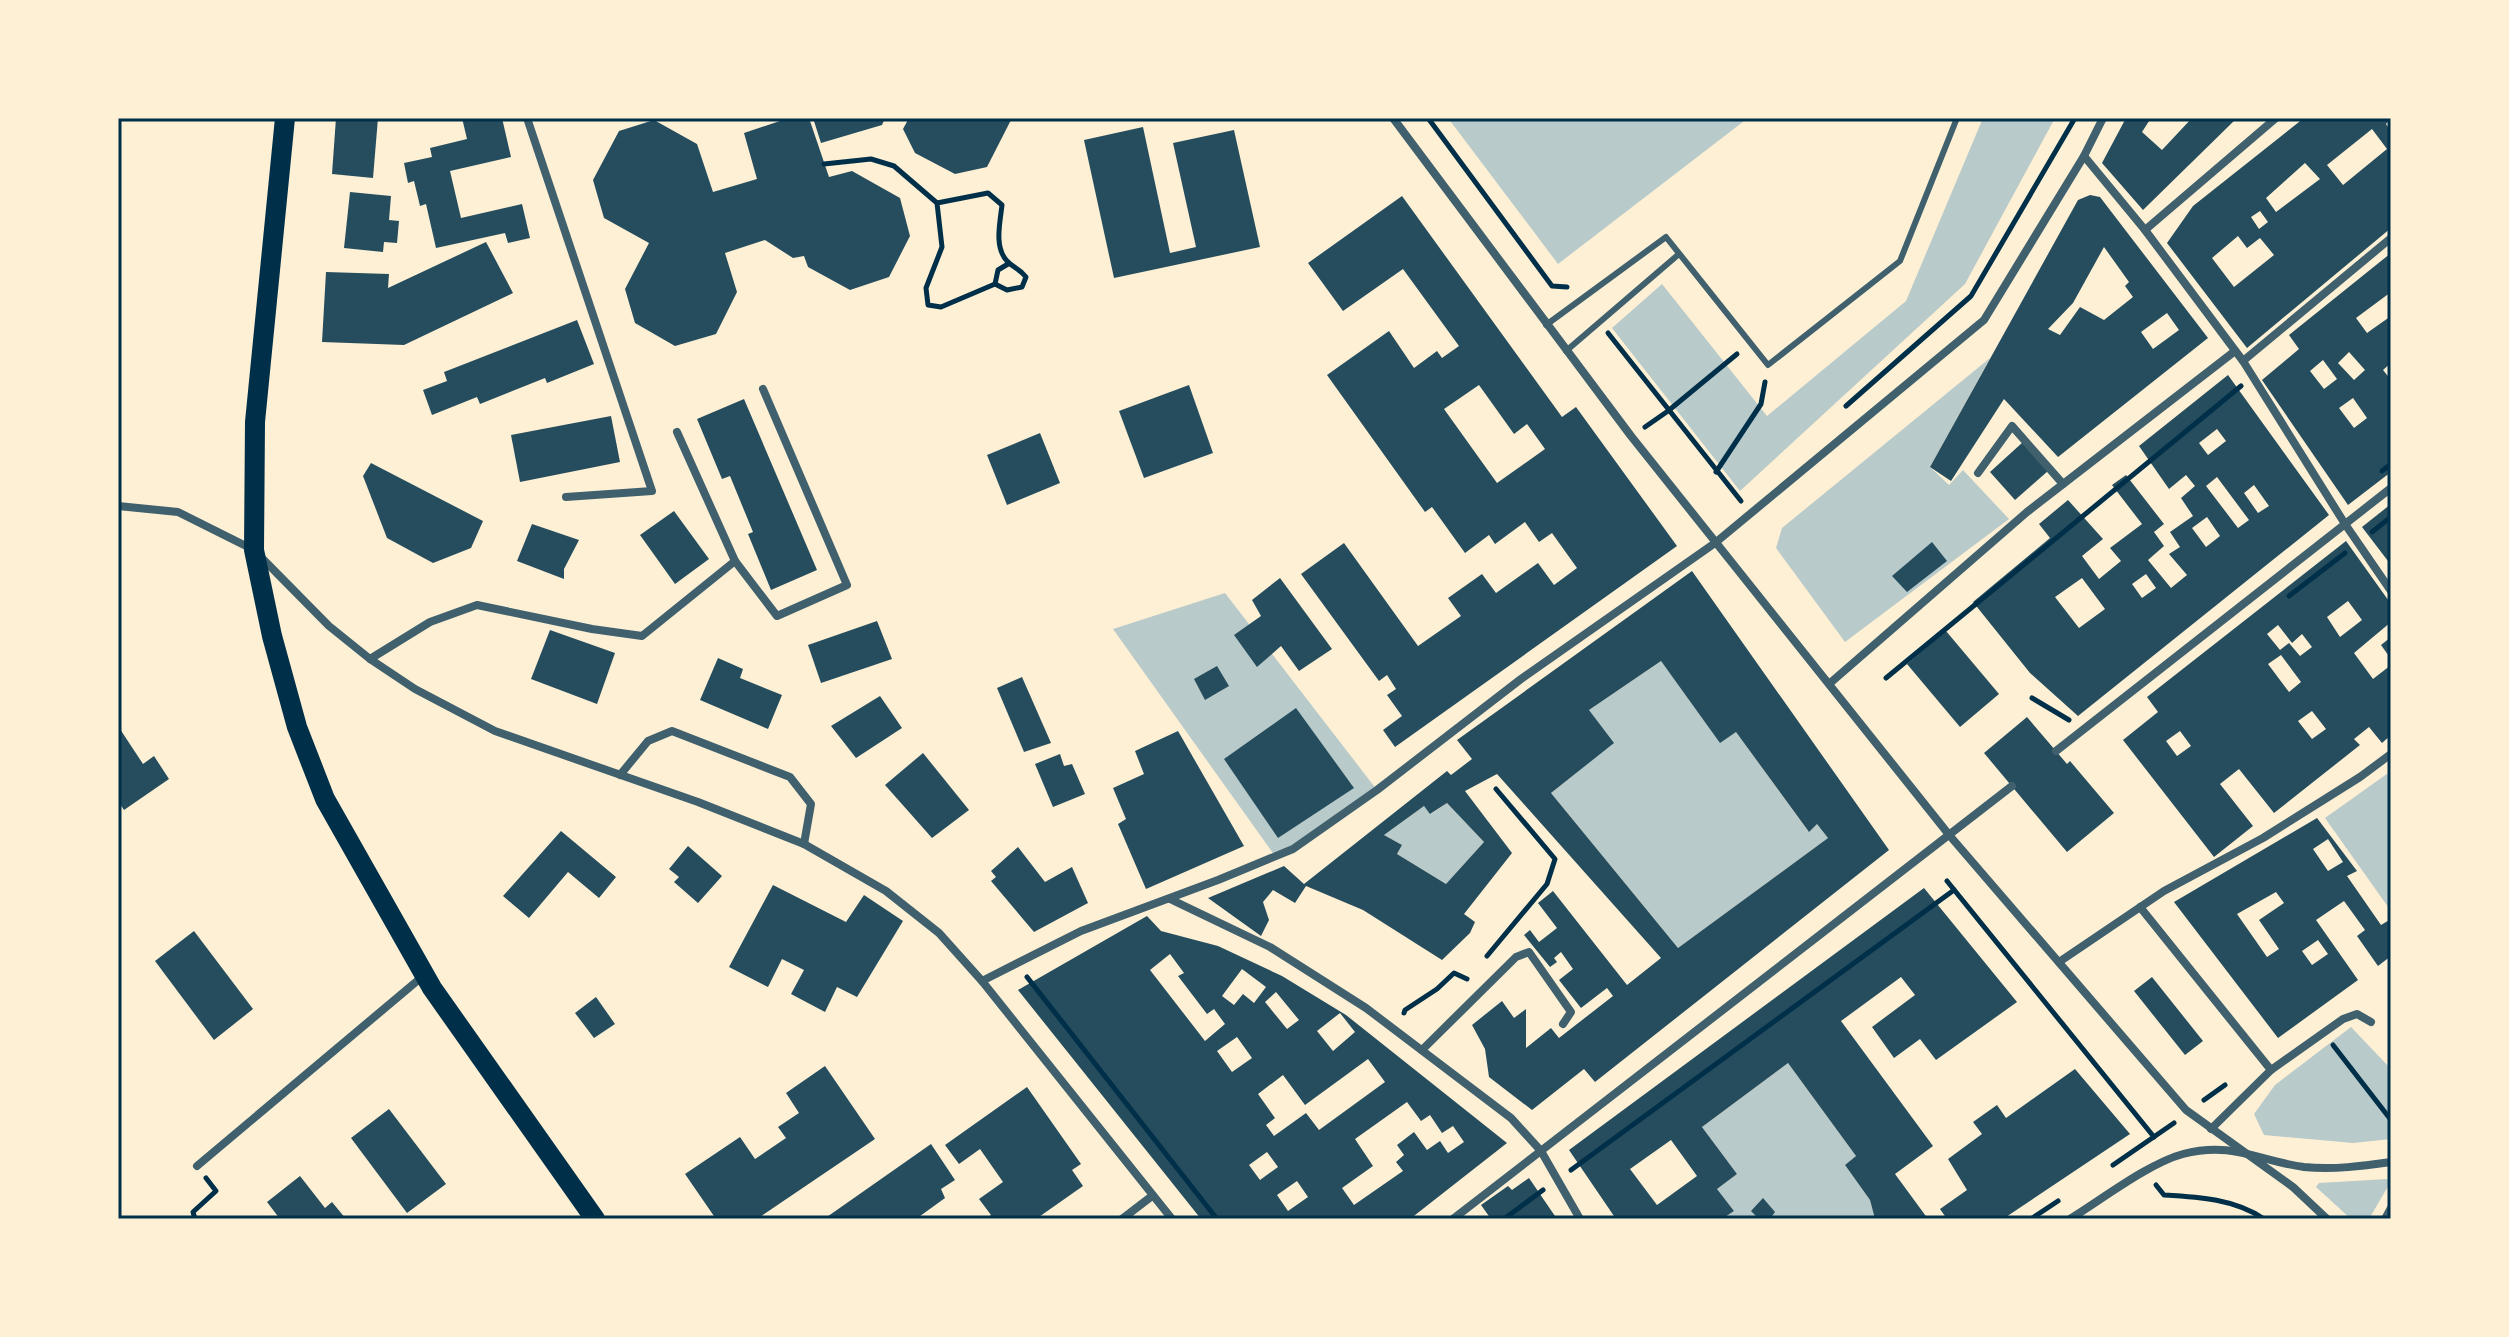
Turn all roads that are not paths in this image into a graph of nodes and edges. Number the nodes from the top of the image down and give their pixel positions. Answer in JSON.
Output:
{"nodes":[{"id":1,"x":285,"y":118,"type":"edge"},
{"id":2,"x":527,"y":118,"type":"edge"},
{"id":3,"x":1393,"y":118,"type":"edge"},
{"id":4,"x":1957,"y":118,"type":"edge"},
{"id":5,"x":2103,"y":118,"type":"edge"},
{"id":6,"x":2276,"y":118,"type":"edge"},
{"id":7,"x":2084,"y":156,"type":"junction"},
{"id":8,"x":2145,"y":230,"type":"junction"},
{"id":9,"x":2391,"y":238,"type":"edge"},
{"id":10,"x":1679,"y":254,"type":"junction"},
{"id":11,"x":1546,"y":325,"type":"junction"},
{"id":12,"x":1566,"y":351,"type":"junction"},
{"id":13,"x":2235,"y":351,"type":"junction"},
{"id":14,"x":2243,"y":361,"type":"junction"},
{"id":15,"x":763,"y":389,"type":"dead end"},
{"id":16,"x":677,"y":432,"type":"dead end"},
{"id":17,"x":1978,"y":473,"type":"dead end"},
{"id":18,"x":2063,"y":484,"type":"junction"},
{"id":19,"x":2391,"y":488,"type":"edge"},
{"id":20,"x":566,"y":497,"type":"dead end"},
{"id":21,"x":118,"y":506,"type":"edge"},
{"id":22,"x":2345,"y":524,"type":"junction"},
{"id":23,"x":1715,"y":543,"type":"junction"},
{"id":24,"x":254,"y":550,"type":"junction"},
{"id":25,"x":735,"y":561,"type":"junction"},
{"id":26,"x":2391,"y":591,"type":"edge"},
{"id":27,"x":370,"y":659,"type":"junction"},
{"id":28,"x":1829,"y":684,"type":"junction"},
{"id":29,"x":2056,"y":751,"type":"dead end"},
{"id":30,"x":2391,"y":754,"type":"edge"},
{"id":31,"x":620,"y":775,"type":"junction"},
{"id":32,"x":2012,"y":786,"type":"dead end"},
{"id":33,"x":1950,"y":836,"type":"junction"},
{"id":34,"x":804,"y":844,"type":"junction"},
{"id":35,"x":1170,"y":899,"type":"junction"},
{"id":36,"x":2140,"y":907,"type":"junction"},
{"id":37,"x":2059,"y":962,"type":"junction"},
{"id":38,"x":425,"y":975,"type":"junction"},
{"id":39,"x":982,"y":981,"type":"junction"},
{"id":40,"x":2371,"y":1022,"type":"dead end"},
{"id":41,"x":1563,"y":1024,"type":"dead end"},
{"id":42,"x":1422,"y":1050,"type":"junction"},
{"id":43,"x":2271,"y":1070,"type":"junction"},
{"id":44,"x":2211,"y":1129,"type":"junction"},
{"id":45,"x":2240,"y":1150,"type":"junction"},
{"id":46,"x":1541,"y":1151,"type":"junction"},
{"id":47,"x":2391,"y":1162,"type":"edge"},
{"id":48,"x":197,"y":1166,"type":"road end"},
{"id":49,"x":1152,"y":1196,"type":"junction"},
{"id":50,"x":2391,"y":1208,"type":"edge"},
{"id":51,"x":595,"y":1219,"type":"edge"},
{"id":52,"x":1122,"y":1219,"type":"edge"},
{"id":53,"x":1172,"y":1219,"type":"edge"},
{"id":54,"x":1453,"y":1219,"type":"edge"},
{"id":55,"x":1580,"y":1219,"type":"edge"},
{"id":56,"x":2070,"y":1219,"type":"edge"},
{"id":57,"x":2327,"y":1219,"type":"edge"},
{"id":58,"x":2385,"y":1219,"type":"edge"}],
"edges":[{"from":1,"to":24,"type":"main road"},
{"from":2,"to":20,"type":"street"},
{"from":3,"to":11,"type":"street"},
{"from":4,"to":10,"type":"lane"},
{"from":5,"to":7,"type":"street"},
{"from":6,"to":8,"type":"street"},
{"from":7,"to":8,"type":"street"},
{"from":7,"to":23,"type":"street"},
{"from":8,"to":13,"type":"street"},
{"from":9,"to":14,"type":"street"},
{"from":10,"to":11,"type":"lane"},
{"from":10,"to":12,"type":"lane"},
{"from":11,"to":12,"type":"street"},
{"from":12,"to":23,"type":"street"},
{"from":13,"to":14,"type":"street"},
{"from":13,"to":18,"type":"street"},
{"from":14,"to":22,"type":"street"},
{"from":15,"to":25,"type":"street"},
{"from":16,"to":25,"type":"street"},
{"from":17,"to":18,"type":"street"},
{"from":18,"to":28,"type":"street"},
{"from":19,"to":22,"type":"street"},
{"from":21,"to":24,"type":"street"},
{"from":22,"to":26,"type":"street"},
{"from":22,"to":29,"type":"street"},
{"from":23,"to":28,"type":"street"},
{"from":23,"to":35,"type":"street"},
{"from":24,"to":27,"type":"street"},
{"from":24,"to":38,"type":"main road"},
{"from":25,"to":27,"type":"street"},
{"from":27,"to":31,"type":"street"},
{"from":28,"to":33,"type":"street"},
{"from":30,"to":36,"type":"street"},
{"from":31,"to":34,"type":"street"},
{"from":31,"to":34,"type":"street"},
{"from":32,"to":33,"type":"street"},
{"from":33,"to":37,"type":"street"},
{"from":33,"to":46,"type":"street"},
{"from":34,"to":39,"type":"street"},
{"from":35,"to":39,"type":"street"},
{"from":35,"to":42,"type":"street"},
{"from":36,"to":37,"type":"street"},
{"from":36,"to":43,"type":"street"},
{"from":37,"to":44,"type":"street"},
{"from":38,"to":48,"type":"street"},
{"from":38,"to":51,"type":"main road"},
{"from":39,"to":49,"type":"street"},
{"from":40,"to":43,"type":"street"},
{"from":41,"to":42,"type":"street"},
{"from":42,"to":46,"type":"street"},
{"from":43,"to":44,"type":"street"},
{"from":44,"to":45,"type":"street"},
{"from":45,"to":47,"type":"street"},
{"from":45,"to":56,"type":"street"},
{"from":45,"to":57,"type":"street"},
{"from":46,"to":54,"type":"street"},
{"from":46,"to":55,"type":"street"},
{"from":49,"to":52,"type":"street"},
{"from":49,"to":53,"type":"street"},
{"from":50,"to":58,"type":"street"}]}
